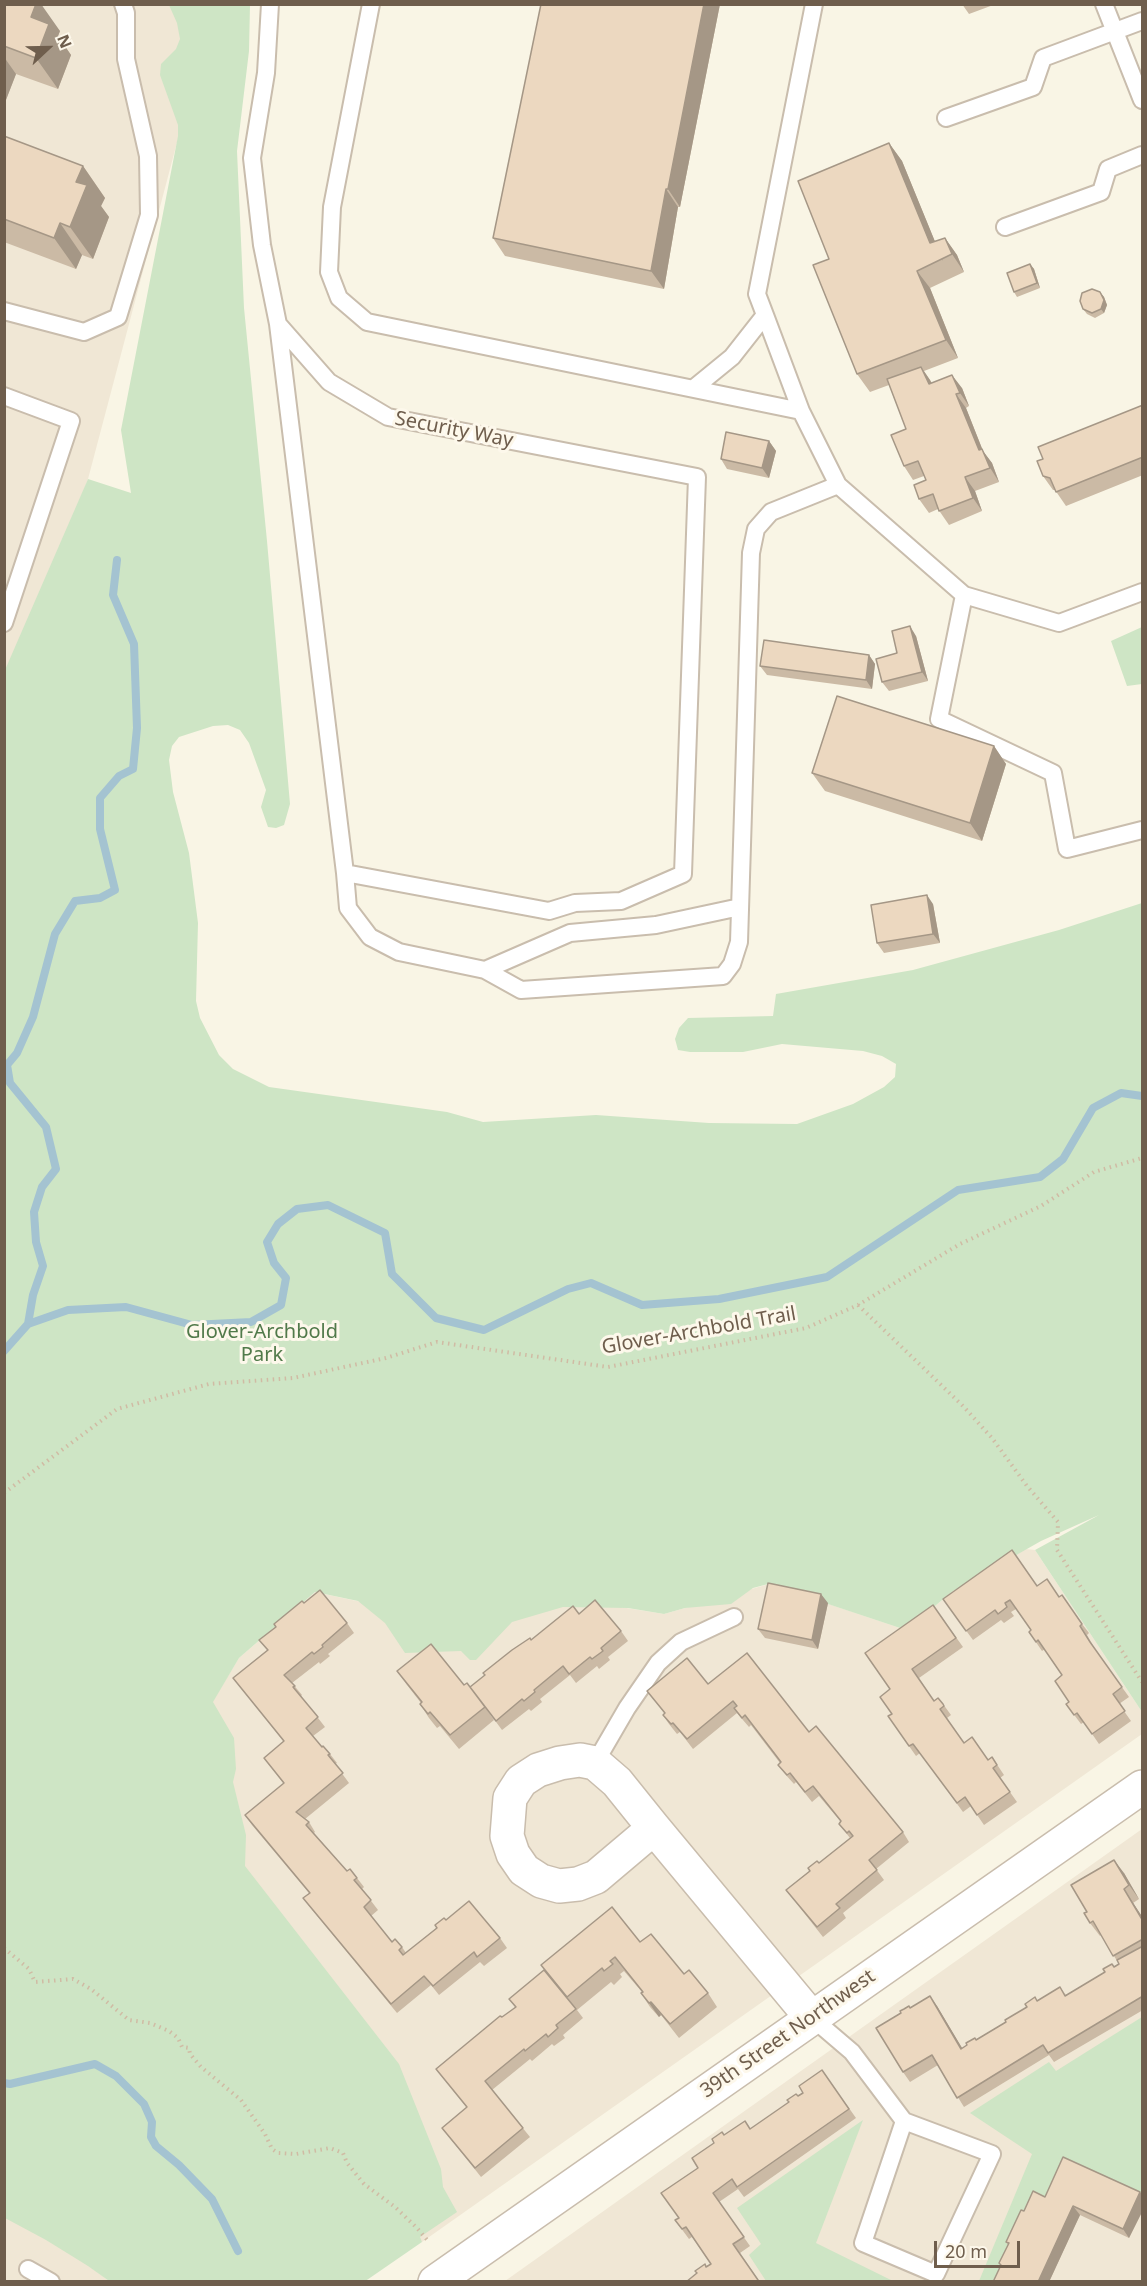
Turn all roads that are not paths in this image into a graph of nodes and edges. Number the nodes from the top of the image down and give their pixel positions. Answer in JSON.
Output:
{"nodes":[{"id":1,"x":123,"y":4,"type":"edge"},
{"id":2,"x":270,"y":4,"type":"edge"},
{"id":3,"x":371,"y":4,"type":"edge"},
{"id":4,"x":814,"y":4,"type":"edge"},
{"id":5,"x":1104,"y":4,"type":"edge"},
{"id":6,"x":1143,"y":21,"type":"edge"},
{"id":7,"x":1114,"y":32,"type":"junction"},
{"id":8,"x":1143,"y":100,"type":"edge"},
{"id":9,"x":946,"y":118,"type":"dead end"},
{"id":10,"x":1143,"y":155,"type":"edge"},
{"id":11,"x":1005,"y":227,"type":"dead end"},
{"id":12,"x":4,"y":311,"type":"edge"},
{"id":13,"x":765,"y":315,"type":"junction"},
{"id":14,"x":278,"y":324,"type":"junction"},
{"id":15,"x":694,"y":388,"type":"junction"},
{"id":16,"x":4,"y":396,"type":"edge"},
{"id":17,"x":801,"y":411,"type":"junction"},
{"id":18,"x":838,"y":485,"type":"junction"},
{"id":19,"x":1143,"y":592,"type":"edge"},
{"id":20,"x":964,"y":595,"type":"junction"},
{"id":21,"x":4,"y":623,"type":"edge"},
{"id":22,"x":1143,"y":830,"type":"edge"},
{"id":23,"x":345,"y":873,"type":"junction"},
{"id":24,"x":740,"y":907,"type":"junction"},
{"id":25,"x":485,"y":970,"type":"junction"},
{"id":26,"x":734,"y":1617,"type":"dead end"},
{"id":27,"x":595,"y":1763,"type":"junction"},
{"id":28,"x":1143,"y":1787,"type":"edge"},
{"id":29,"x":654,"y":1828,"type":"junction"},
{"id":30,"x":811,"y":2017,"type":"junction"},
{"id":31,"x":904,"y":2121,"type":"junction"},
{"id":32,"x":28,"y":2269,"type":"dead end"},
{"id":33,"x":51,"y":2282,"type":"edge"},
{"id":34,"x":435,"y":2282,"type":"edge"}],
"edges":[{"from":1,"to":12,"type":"lane"},
{"from":2,"to":14,"type":"lane","name":"Security Way"},
{"from":3,"to":15,"type":"lane"},
{"from":4,"to":13,"type":"lane"},
{"from":5,"to":7,"type":"lane"},
{"from":6,"to":7,"type":"lane"},
{"from":7,"to":8,"type":"lane"},
{"from":7,"to":9,"type":"lane"},
{"from":10,"to":11,"type":"lane"},
{"from":13,"to":15,"type":"lane"},
{"from":13,"to":17,"type":"lane"},
{"from":14,"to":23,"type":"lane"},
{"from":14,"to":23,"type":"lane","name":"Security Way"},
{"from":15,"to":17,"type":"lane"},
{"from":16,"to":21,"type":"lane"},
{"from":17,"to":18,"type":"lane"},
{"from":18,"to":20,"type":"lane"},
{"from":18,"to":24,"type":"lane"},
{"from":19,"to":20,"type":"lane"},
{"from":20,"to":22,"type":"lane"},
{"from":23,"to":25,"type":"lane"},
{"from":24,"to":25,"type":"lane"},
{"from":24,"to":25,"type":"lane"},
{"from":26,"to":27,"type":"lane"},
{"from":27,"to":29,"type":"street"},
{"from":27,"to":29,"type":"street"},
{"from":28,"to":30,"type":"street","name":"39th Street Northwest"},
{"from":29,"to":30,"type":"street"},
{"from":30,"to":31,"type":"lane"},
{"from":30,"to":34,"type":"street","name":"39th Street Northwest"},
{"from":31,"to":31,"type":"lane"},
{"from":32,"to":33,"type":"lane"}]}
